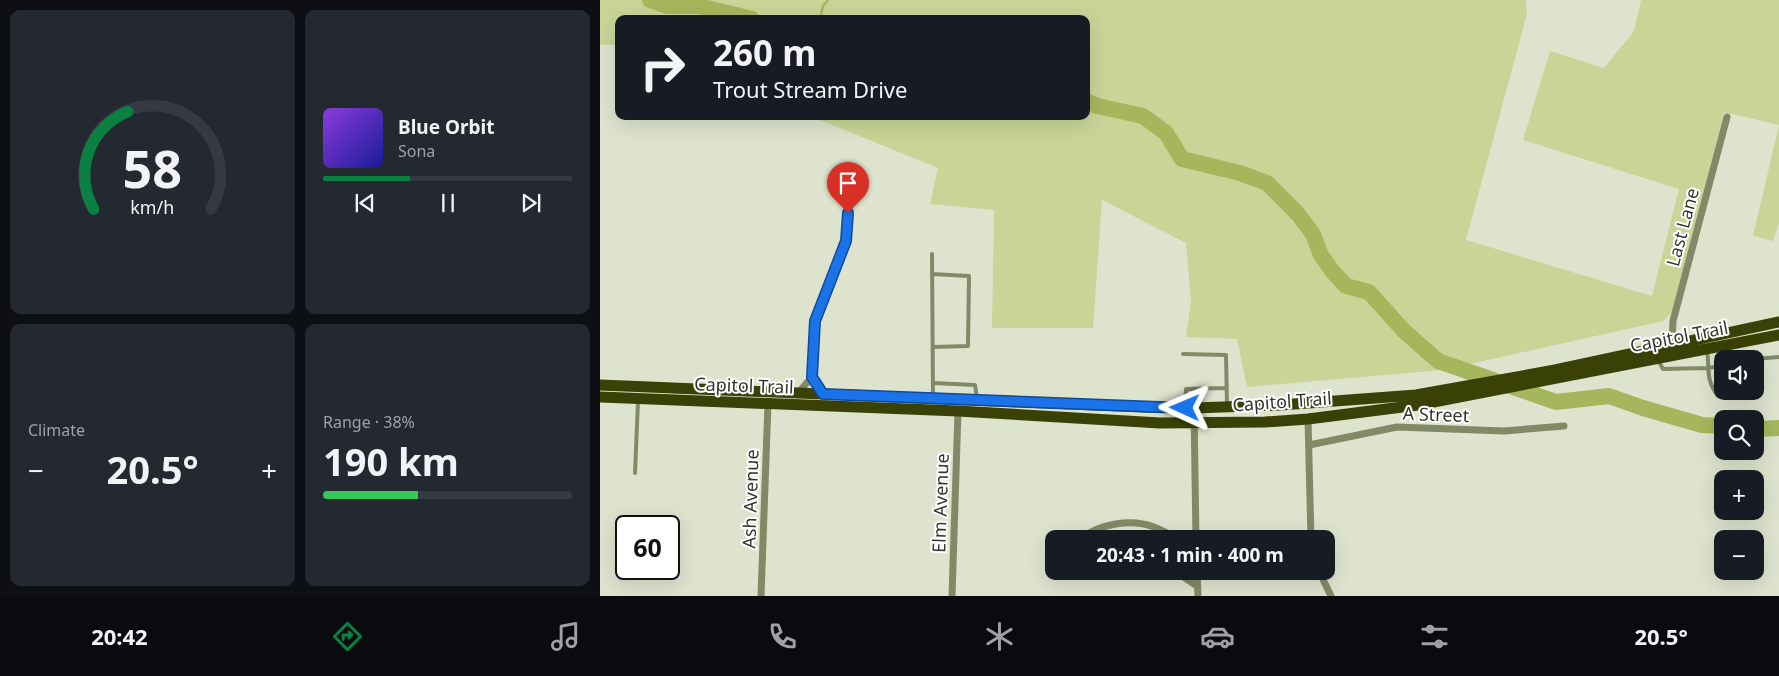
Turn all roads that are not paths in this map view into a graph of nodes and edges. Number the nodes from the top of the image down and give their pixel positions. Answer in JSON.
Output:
{"nodes":[{"id":1,"x":1727,"y":117,"type":"dead end"},
{"id":2,"x":848,"y":195,"type":"dead end"},
{"id":3,"x":932,"y":254,"type":"dead end"},
{"id":4,"x":932,"y":274,"type":"junction"},
{"id":5,"x":1779,"y":322,"type":"edge"},
{"id":6,"x":1779,"y":335,"type":"edge"},
{"id":7,"x":1672,"y":345,"type":"junction"},
{"id":8,"x":933,"y":347,"type":"junction"},
{"id":9,"x":1706,"y":348,"type":"junction"},
{"id":10,"x":1182,"y":354,"type":"dead end"},
{"id":11,"x":1642,"y":356,"type":"junction"},
{"id":12,"x":1779,"y":357,"type":"edge"},
{"id":13,"x":1658,"y":358,"type":"junction"},
{"id":14,"x":1764,"y":358,"type":"edge"},
{"id":15,"x":1714,"y":367,"type":"edge"},
{"id":16,"x":1707,"y":368,"type":"junction"},
{"id":17,"x":812,"y":377,"type":"junction"},
{"id":18,"x":933,"y":383,"type":"junction"},
{"id":19,"x":600,"y":385,"type":"edge"},
{"id":20,"x":1226,"y":388,"type":"junction"},
{"id":21,"x":1714,"y":391,"type":"edge"},
{"id":22,"x":798,"y":393,"type":"junction"},
{"id":23,"x":823,"y":394,"type":"junction"},
{"id":24,"x":600,"y":397,"type":"edge"},
{"id":25,"x":638,"y":398,"type":"junction"},
{"id":26,"x":934,"y":399,"type":"junction"},
{"id":27,"x":1417,"y":400,"type":"junction"},
{"id":28,"x":978,"y":401,"type":"junction"},
{"id":29,"x":768,"y":404,"type":"junction"},
{"id":30,"x":1227,"y":407,"type":"junction"},
{"id":31,"x":1190,"y":408,"type":"junction"},
{"id":32,"x":958,"y":411,"type":"junction"},
{"id":33,"x":1308,"y":419,"type":"junction"},
{"id":34,"x":1194,"y":424,"type":"junction"},
{"id":35,"x":1564,"y":426,"type":"dead end"},
{"id":36,"x":1309,"y":445,"type":"junction"},
{"id":37,"x":635,"y":473,"type":"dead end"},
{"id":38,"x":1094,"y":530,"type":"edge"},
{"id":39,"x":1161,"y":530,"type":"edge"},
{"id":40,"x":1196,"y":530,"type":"edge"},
{"id":41,"x":1312,"y":530,"type":"edge"},
{"id":42,"x":1188,"y":580,"type":"edge"},
{"id":43,"x":1197,"y":580,"type":"edge"},
{"id":44,"x":1323,"y":580,"type":"edge"},
{"id":45,"x":1197,"y":586,"type":"junction"},
{"id":46,"x":761,"y":596,"type":"edge"},
{"id":47,"x":952,"y":596,"type":"edge"},
{"id":48,"x":1198,"y":596,"type":"edge"},
{"id":49,"x":1331,"y":596,"type":"edge"}],
"edges":[{"from":1,"to":7,"type":"street","name":"Last Lane"},
{"from":2,"to":17,"type":"street"},
{"from":3,"to":4,"type":"lane"},
{"from":4,"to":8,"type":"lane"},
{"from":4,"to":8,"type":"lane"},
{"from":5,"to":7,"type":"main road","name":"Capitol Trail"},
{"from":6,"to":9,"type":"main road","name":"Capitol Trail"},
{"from":7,"to":11,"type":"main road","name":"Capitol Trail"},
{"from":8,"to":18,"type":"lane"},
{"from":9,"to":13,"type":"main road","name":"Capitol Trail"},
{"from":9,"to":16,"type":"lane"},
{"from":10,"to":20,"type":"lane"},
{"from":11,"to":13,"type":"main road","name":"Capitol Trail"},
{"from":11,"to":27,"type":"main road","name":"Capitol Trail"},
{"from":12,"to":14,"type":"lane"},
{"from":13,"to":16,"type":"lane"},
{"from":15,"to":16,"type":"lane"},
{"from":16,"to":21,"type":"lane"},
{"from":17,"to":22,"type":"street"},
{"from":17,"to":23,"type":"street"},
{"from":18,"to":26,"type":"lane"},
{"from":18,"to":28,"type":"lane"},
{"from":19,"to":22,"type":"main road","name":"Capitol Trail"},
{"from":20,"to":30,"type":"lane"},
{"from":20,"to":31,"type":"lane"},
{"from":22,"to":23,"type":"main road","name":"Capitol Trail"},
{"from":23,"to":26,"type":"main road","name":"Capitol Trail"},
{"from":24,"to":25,"type":"main road","name":"Capitol Trail"},
{"from":25,"to":29,"type":"main road","name":"Capitol Trail"},
{"from":25,"to":37,"type":"lane"},
{"from":26,"to":28,"type":"main road","name":"Capitol Trail"},
{"from":27,"to":30,"type":"main road","name":"Capitol Trail"},
{"from":27,"to":33,"type":"main road","name":"Capitol Trail"},
{"from":28,"to":31,"type":"main road","name":"Capitol Trail"},
{"from":29,"to":32,"type":"main road","name":"Capitol Trail"},
{"from":29,"to":46,"type":"street","name":"Ash Avenue"},
{"from":30,"to":31,"type":"main road","name":"Capitol Trail"},
{"from":31,"to":34,"type":"street"},
{"from":32,"to":34,"type":"main road","name":"Capitol Trail"},
{"from":32,"to":47,"type":"street","name":"Elm Avenue"},
{"from":33,"to":34,"type":"main road","name":"Capitol Trail"},
{"from":33,"to":36,"type":"street"},
{"from":34,"to":40,"type":"street"},
{"from":35,"to":36,"type":"street","name":"A Street"},
{"from":36,"to":41,"type":"street"},
{"from":38,"to":39,"type":"street"},
{"from":42,"to":45,"type":"street"},
{"from":43,"to":45,"type":"street"},
{"from":44,"to":49,"type":"street"},
{"from":45,"to":48,"type":"street"}]}
